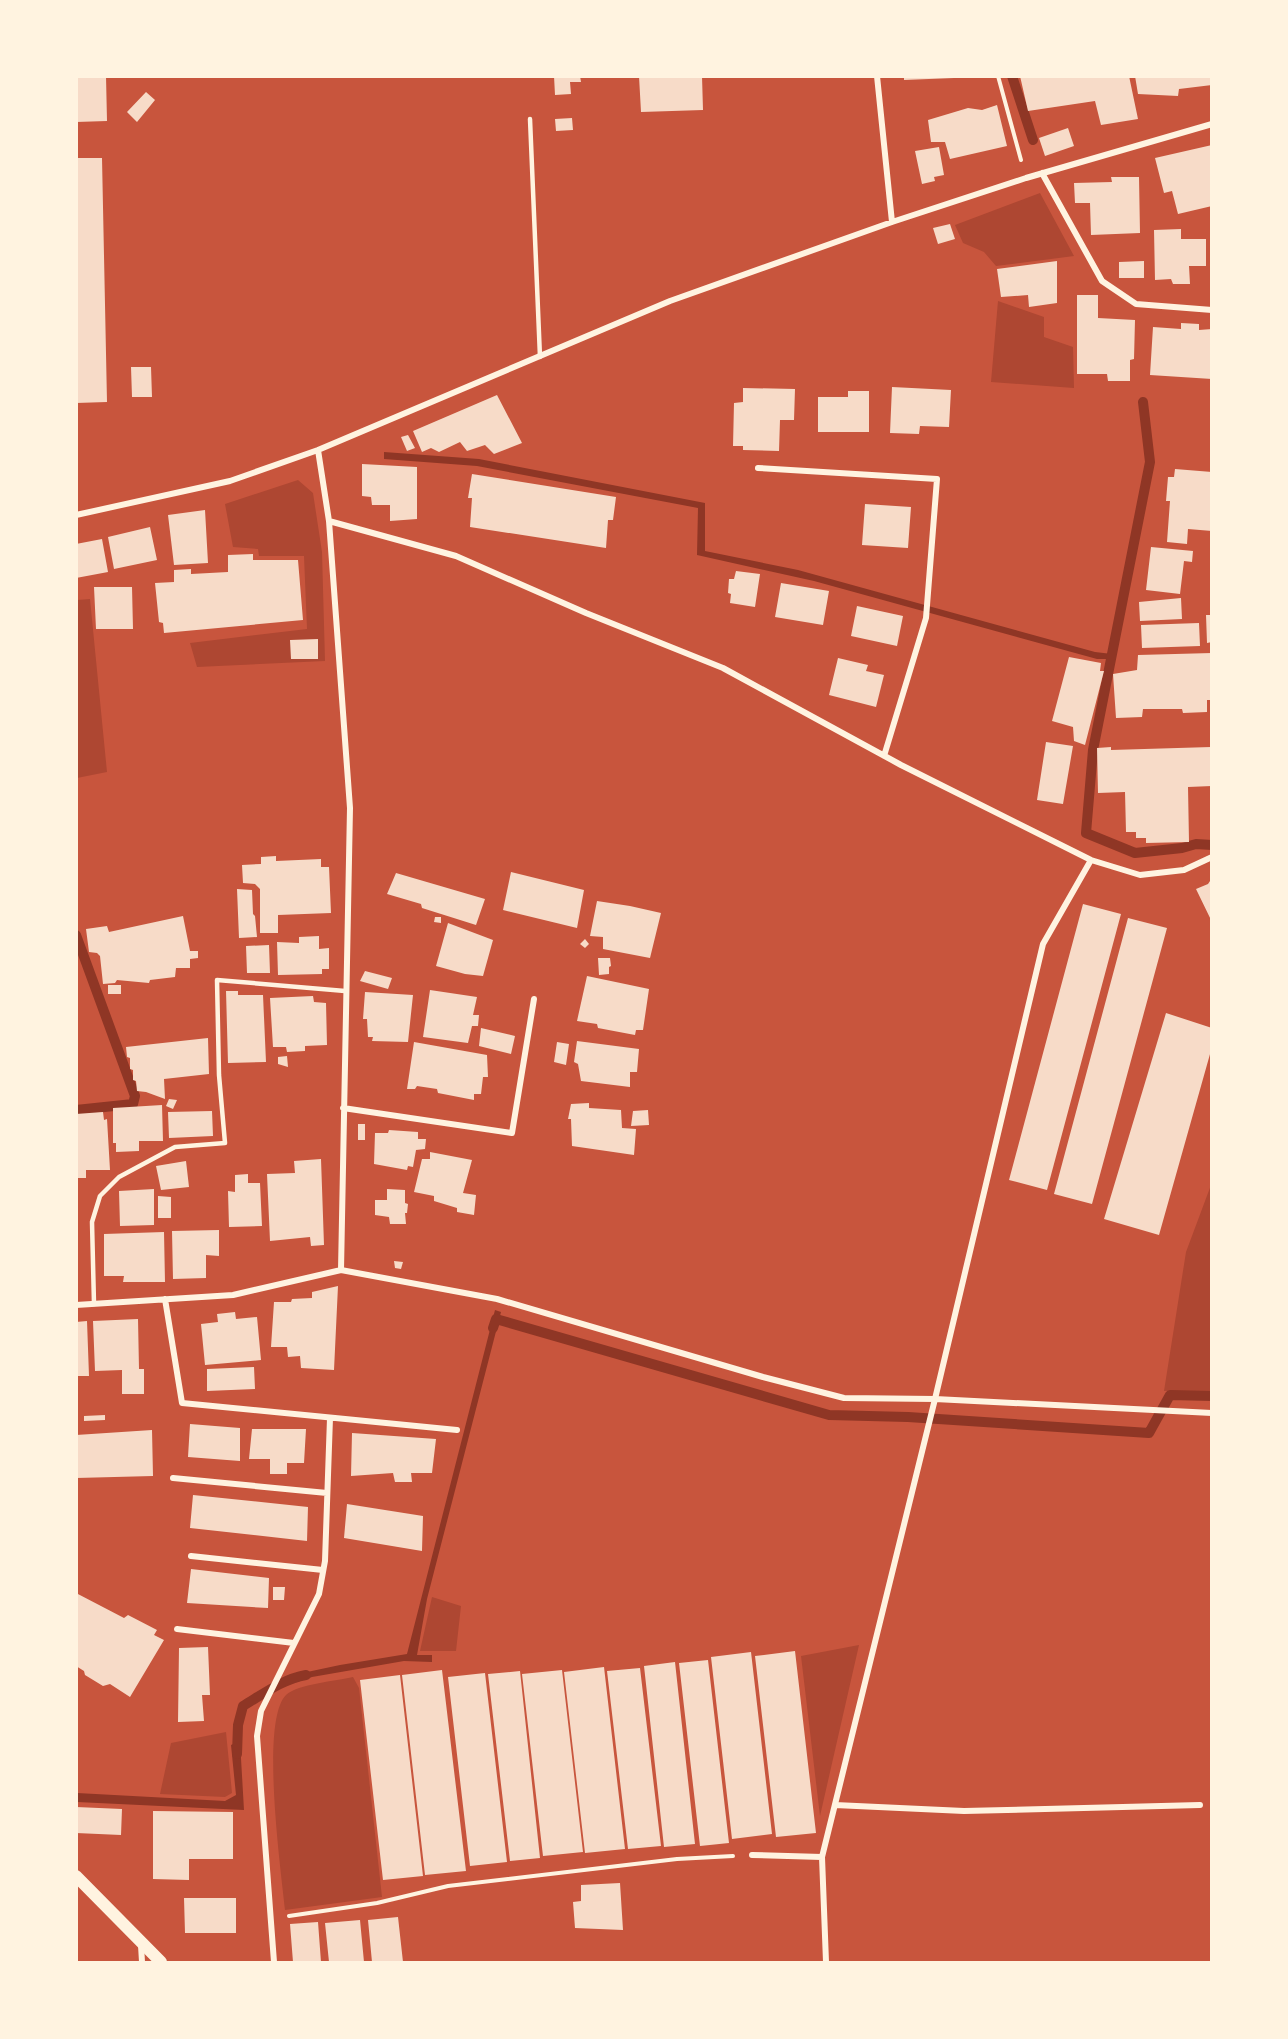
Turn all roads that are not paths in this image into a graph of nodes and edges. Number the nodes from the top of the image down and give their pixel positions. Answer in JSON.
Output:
{"nodes":[{"id":1,"x":878,"y":76,"type":"edge"},
{"id":2,"x":530,"y":119,"type":"dead end"},
{"id":3,"x":1212,"y":124,"type":"edge"},
{"id":4,"x":1042,"y":173,"type":"junction"},
{"id":5,"x":892,"y":222,"type":"junction"},
{"id":6,"x":1212,"y":309,"type":"edge"},
{"id":7,"x":540,"y":357,"type":"junction"},
{"id":8,"x":318,"y":450,"type":"junction"},
{"id":9,"x":758,"y":468,"type":"dead end"},
{"id":10,"x":76,"y":514,"type":"edge"},
{"id":11,"x":329,"y":521,"type":"junction"},
{"id":12,"x":884,"y":756,"type":"junction"},
{"id":13,"x":1212,"y":857,"type":"edge"},
{"id":14,"x":1091,"y":860,"type":"junction"},
{"id":15,"x":345,"y":991,"type":"junction"},
{"id":16,"x":534,"y":999,"type":"dead end"},
{"id":17,"x":343,"y":1108,"type":"junction"},
{"id":18,"x":341,"y":1270,"type":"junction"},
{"id":19,"x":165,"y":1299,"type":"junction"},
{"id":20,"x":94,"y":1304,"type":"junction"},
{"id":21,"x":76,"y":1305,"type":"edge"},
{"id":22,"x":935,"y":1399,"type":"junction"},
{"id":23,"x":1212,"y":1413,"type":"edge"},
{"id":24,"x":330,"y":1418,"type":"junction"},
{"id":25,"x":457,"y":1430,"type":"dead end"},
{"id":26,"x":173,"y":1478,"type":"dead end"},
{"id":27,"x":327,"y":1493,"type":"junction"},
{"id":28,"x":191,"y":1556,"type":"dead end"},
{"id":29,"x":323,"y":1570,"type":"junction"},
{"id":30,"x":177,"y":1629,"type":"dead end"},
{"id":31,"x":294,"y":1642,"type":"junction"},
{"id":32,"x":835,"y":1805,"type":"junction"},
{"id":33,"x":1200,"y":1805,"type":"dead end"},
{"id":34,"x":752,"y":1855,"type":"road end"},
{"id":35,"x":822,"y":1857,"type":"junction"},
{"id":36,"x":76,"y":1876,"type":"edge"},
{"id":37,"x":141,"y":1942,"type":"junction"},
{"id":38,"x":142,"y":1962,"type":"edge"},
{"id":39,"x":161,"y":1962,"type":"edge"},
{"id":40,"x":274,"y":1962,"type":"edge"},
{"id":41,"x":826,"y":1962,"type":"edge"}],
"edges":[{"from":1,"to":5,"type":"street"},
{"from":2,"to":7,"type":"lane"},
{"from":3,"to":4,"type":"street"},
{"from":4,"to":5,"type":"street"},
{"from":4,"to":6,"type":"street"},
{"from":5,"to":7,"type":"street"},
{"from":7,"to":8,"type":"street"},
{"from":8,"to":10,"type":"street"},
{"from":8,"to":11,"type":"street"},
{"from":9,"to":12,"type":"street"},
{"from":11,"to":12,"type":"street"},
{"from":11,"to":15,"type":"street"},
{"from":12,"to":14,"type":"street"},
{"from":13,"to":14,"type":"street"},
{"from":14,"to":22,"type":"street"},
{"from":15,"to":17,"type":"street"},
{"from":15,"to":20,"type":"lane"},
{"from":16,"to":17,"type":"street"},
{"from":17,"to":18,"type":"street"},
{"from":18,"to":19,"type":"street"},
{"from":18,"to":22,"type":"street"},
{"from":19,"to":20,"type":"street"},
{"from":19,"to":24,"type":"street"},
{"from":20,"to":21,"type":"street"},
{"from":22,"to":23,"type":"street"},
{"from":22,"to":32,"type":"street"},
{"from":24,"to":25,"type":"street"},
{"from":24,"to":27,"type":"street"},
{"from":26,"to":27,"type":"street"},
{"from":27,"to":29,"type":"street"},
{"from":28,"to":29,"type":"street"},
{"from":29,"to":31,"type":"street"},
{"from":30,"to":31,"type":"street"},
{"from":31,"to":40,"type":"street"},
{"from":32,"to":33,"type":"street"},
{"from":32,"to":35,"type":"street"},
{"from":34,"to":35,"type":"street"},
{"from":35,"to":41,"type":"street"},
{"from":36,"to":37,"type":"main road"},
{"from":37,"to":38,"type":"street"},
{"from":37,"to":39,"type":"main road"}]}
